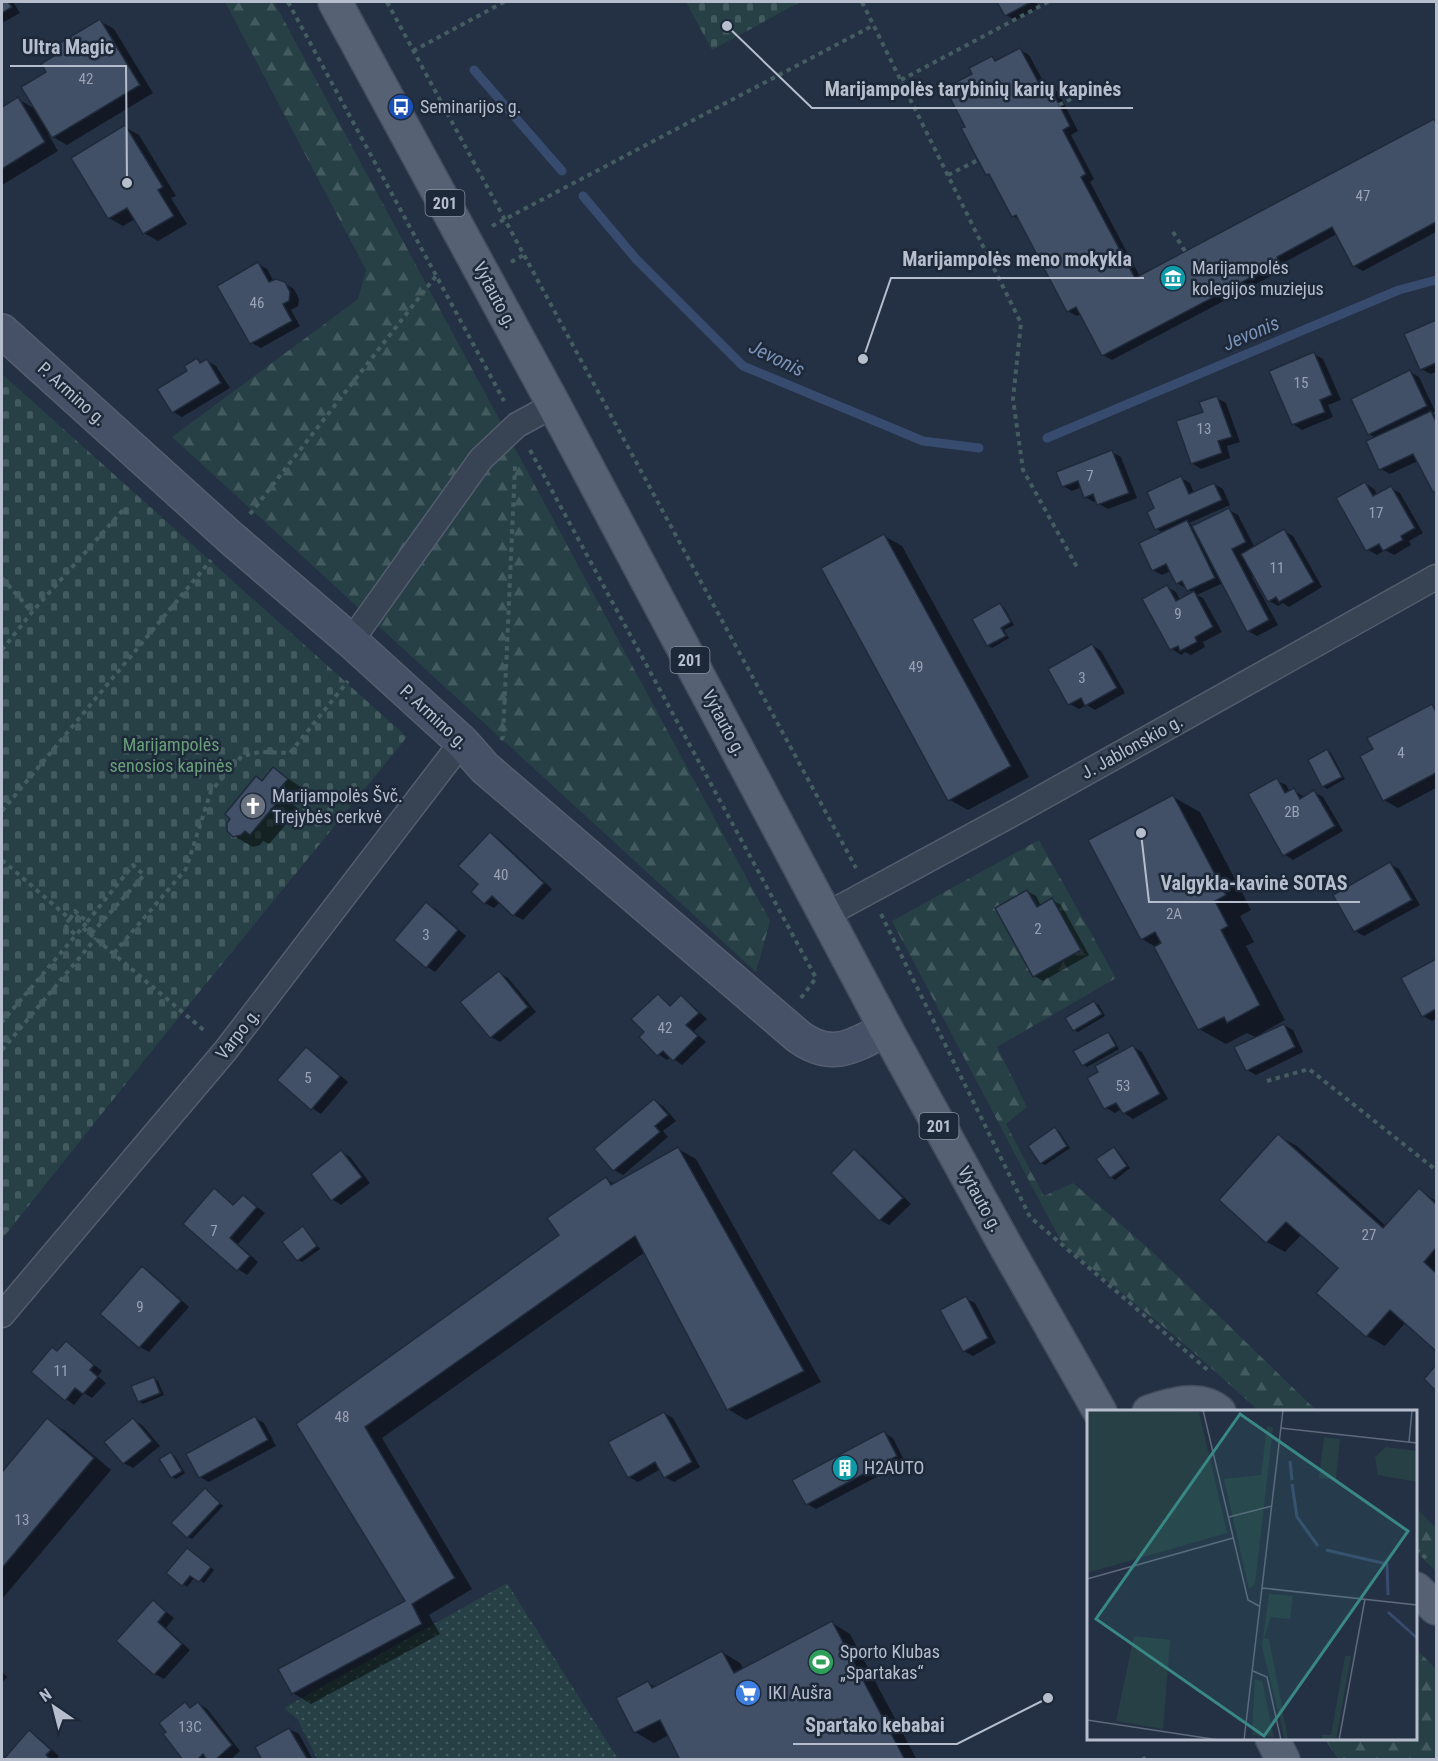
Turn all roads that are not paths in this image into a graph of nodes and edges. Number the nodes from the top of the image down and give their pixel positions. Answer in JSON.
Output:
{"nodes":[{"id":1,"x":335,"y":2,"type":"edge"},
{"id":2,"x":2,"y":331,"type":"edge"},
{"id":3,"x":554,"y":405,"type":"junction"},
{"id":4,"x":1437,"y":577,"type":"edge"},
{"id":5,"x":360,"y":648,"type":"junction"},
{"id":6,"x":462,"y":742,"type":"junction"},
{"id":7,"x":826,"y":915,"type":"junction"},
{"id":8,"x":886,"y":1029,"type":"junction"},
{"id":9,"x":2,"y":1315,"type":"edge"},
{"id":10,"x":1099,"y":1410,"type":"edge"},
{"id":11,"x":1155,"y":1410,"type":"edge"},
{"id":12,"x":1216,"y":1410,"type":"edge"},
{"id":13,"x":1417,"y":1590,"type":"edge"},
{"id":14,"x":1437,"y":1608,"type":"edge"},
{"id":15,"x":1273,"y":1740,"type":"edge"},
{"id":16,"x":1283,"y":1760,"type":"edge"}],
"edges":[{"from":1,"to":3,"type":"main road","name":"Vytauto g.","number":"201"},
{"from":2,"to":5,"type":"main road","name":"P. Armino g."},
{"from":3,"to":5,"type":"street"},
{"from":3,"to":7,"type":"main road","name":"Vytauto g.","number":"201"},
{"from":4,"to":7,"type":"street","name":"J. Jablonskio g."},
{"from":5,"to":6,"type":"main road","name":"P. Armino g."},
{"from":6,"to":8,"type":"main road","name":"P. Armino g."},
{"from":6,"to":9,"type":"street","name":"Varpo g."},
{"from":7,"to":8,"type":"main road","name":"Vytauto g.","number":"201"},
{"from":8,"to":10,"type":"main road","name":"Vytauto g.","number":"201"},
{"from":11,"to":12,"type":"main road"},
{"from":13,"to":14,"type":"main road"},
{"from":15,"to":16,"type":"main road"}]}
